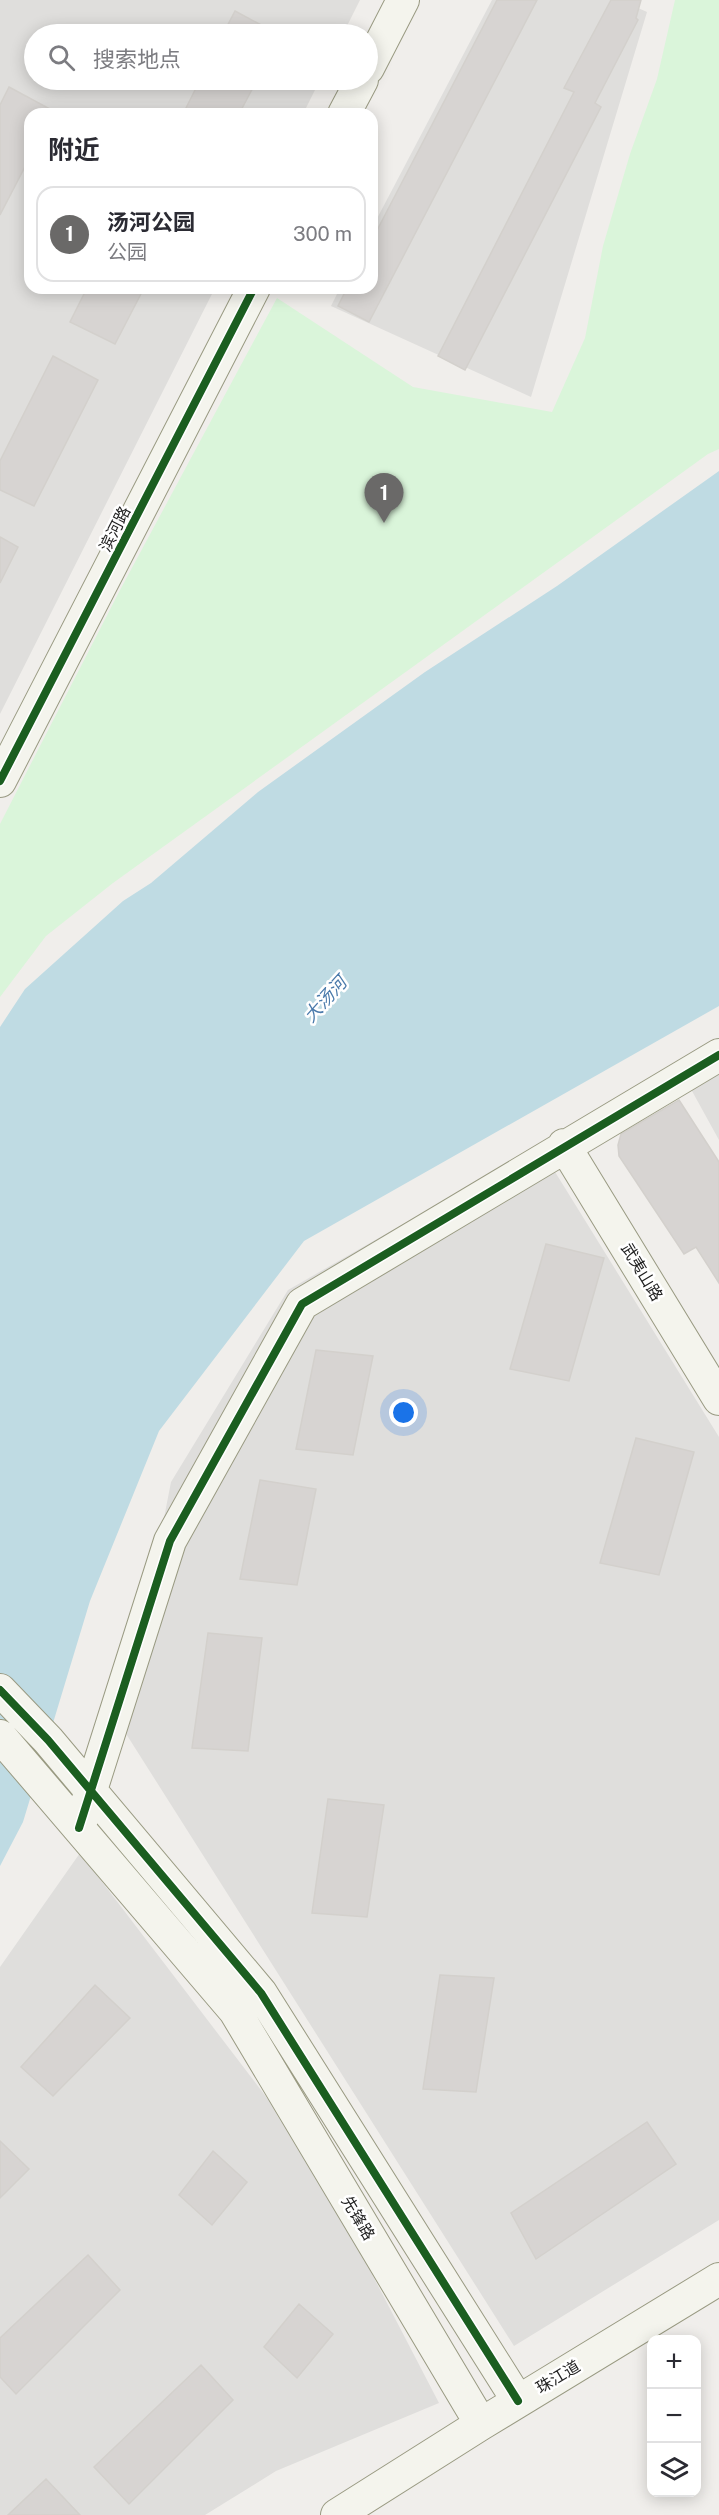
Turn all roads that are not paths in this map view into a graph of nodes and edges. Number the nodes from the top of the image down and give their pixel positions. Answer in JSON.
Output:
{"nodes":[{"id":1,"x":403,"y":0,"type":"edge"},
{"id":2,"x":378,"y":49,"type":"edge"},
{"id":3,"x":357,"y":90,"type":"edge"},
{"id":4,"x":347,"y":108,"type":"edge"},
{"id":5,"x":251,"y":294,"type":"edge"},
{"id":6,"x":0,"y":781,"type":"edge"},
{"id":7,"x":719,"y":1055,"type":"edge"},
{"id":8,"x":564,"y":1145,"type":"junction"},
{"id":9,"x":719,"y":1400,"type":"edge"},
{"id":10,"x":0,"y":1690,"type":"edge"},
{"id":11,"x":0,"y":1736,"type":"edge"},
{"id":12,"x":92,"y":1792,"type":"junction"},
{"id":13,"x":79,"y":1828,"type":"junction"},
{"id":14,"x":719,"y":2280,"type":"edge"},
{"id":15,"x":518,"y":2401,"type":"junction"},
{"id":16,"x":481,"y":2424,"type":"junction"},
{"id":17,"x":337,"y":2515,"type":"edge"}],
"edges":[{"from":1,"to":2,"type":"street"},
{"from":3,"to":4,"type":"street"},
{"from":5,"to":6,"type":"street","name":"滨河路"},
{"from":7,"to":8,"type":"street"},
{"from":8,"to":9,"type":"street","name":"武夷山路"},
{"from":8,"to":12,"type":"street"},
{"from":10,"to":12,"type":"street"},
{"from":11,"to":13,"type":"street","name":"先锋路"},
{"from":12,"to":13,"type":"street"},
{"from":12,"to":15,"type":"street"},
{"from":13,"to":16,"type":"street","name":"先锋路"},
{"from":14,"to":15,"type":"street","name":"珠江道"},
{"from":15,"to":16,"type":"street","name":"珠江道"},
{"from":16,"to":17,"type":"street","name":"珠江道"}]}
